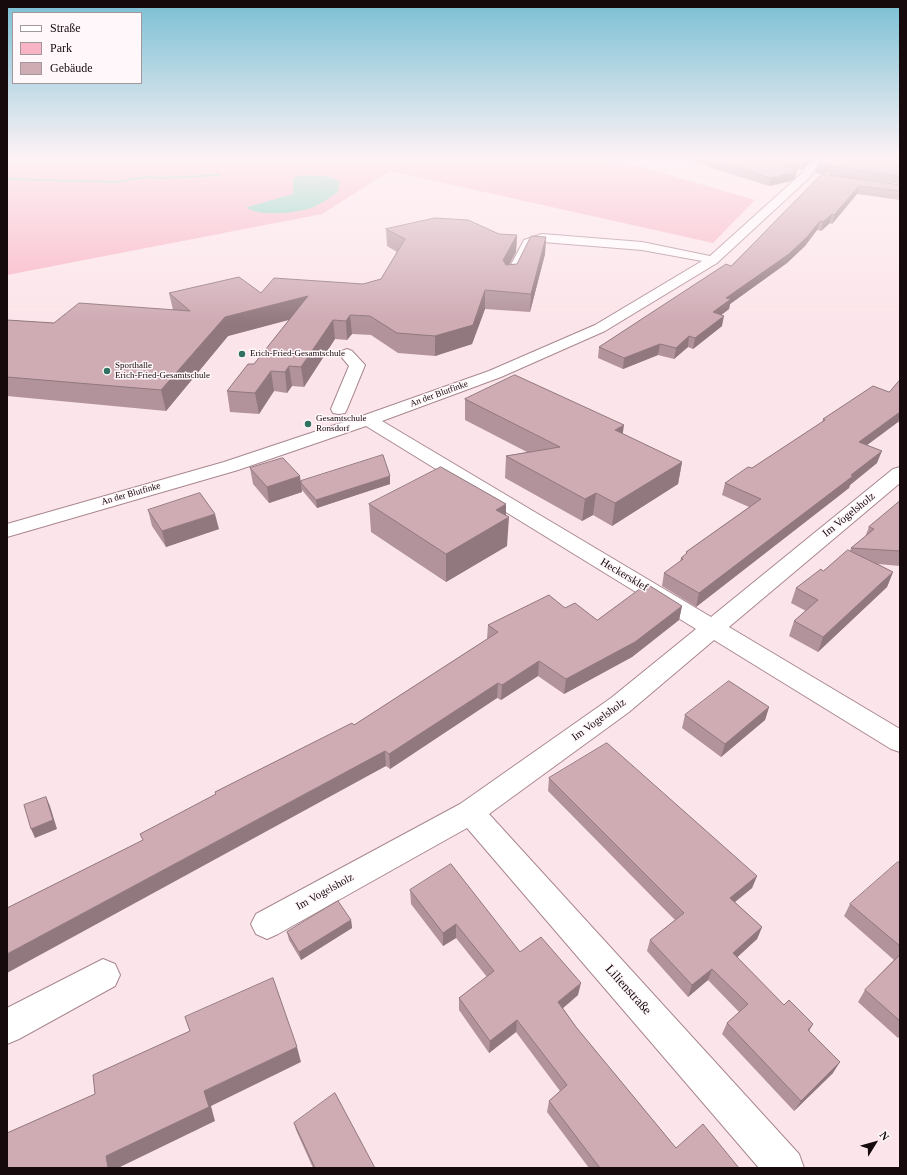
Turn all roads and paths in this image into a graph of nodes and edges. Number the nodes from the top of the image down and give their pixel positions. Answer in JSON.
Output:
{"nodes":[{"id":1,"x":764,"y":214,"type":"edge"},
{"id":2,"x":713,"y":260,"type":"junction"},
{"id":3,"x":510,"y":278,"type":"edge"},
{"id":4,"x":347,"y":354,"type":"dead end"},
{"id":5,"x":339,"y":409,"type":"dead end"},
{"id":6,"x":368,"y":420,"type":"junction"},
{"id":7,"x":900,"y":473,"type":"edge"},
{"id":8,"x":7,"y":531,"type":"edge"},
{"id":9,"x":711,"y":628,"type":"junction"},
{"id":10,"x":900,"y":742,"type":"edge"},
{"id":11,"x":470,"y":812,"type":"junction"},
{"id":12,"x":267,"y":924,"type":"dead end"},
{"id":13,"x":103,"y":974,"type":"dead end"},
{"id":14,"x":7,"y":1027,"type":"edge"},
{"id":15,"x":785,"y":1168,"type":"edge"}],
"edges":[{"from":1,"to":2,"type":"street","name":"An der Blutfinke"},
{"from":2,"to":3,"type":"street"},
{"from":2,"to":6,"type":"street","name":"An der Blutfinke"},
{"from":4,"to":5,"type":"street"},
{"from":6,"to":8,"type":"street","name":"An der Blutfinke"},
{"from":6,"to":9,"type":"street","name":"Heckersklef"},
{"from":7,"to":9,"type":"street","name":"Im Vogelsholz"},
{"from":9,"to":10,"type":"street","name":"Heckersklef"},
{"from":9,"to":11,"type":"street","name":"Im Vogelsholz"},
{"from":11,"to":12,"type":"street","name":"Im Vogelsholz"},
{"from":11,"to":15,"type":"street","name":"Lilienstraße"},
{"from":13,"to":14,"type":"street"}]}
